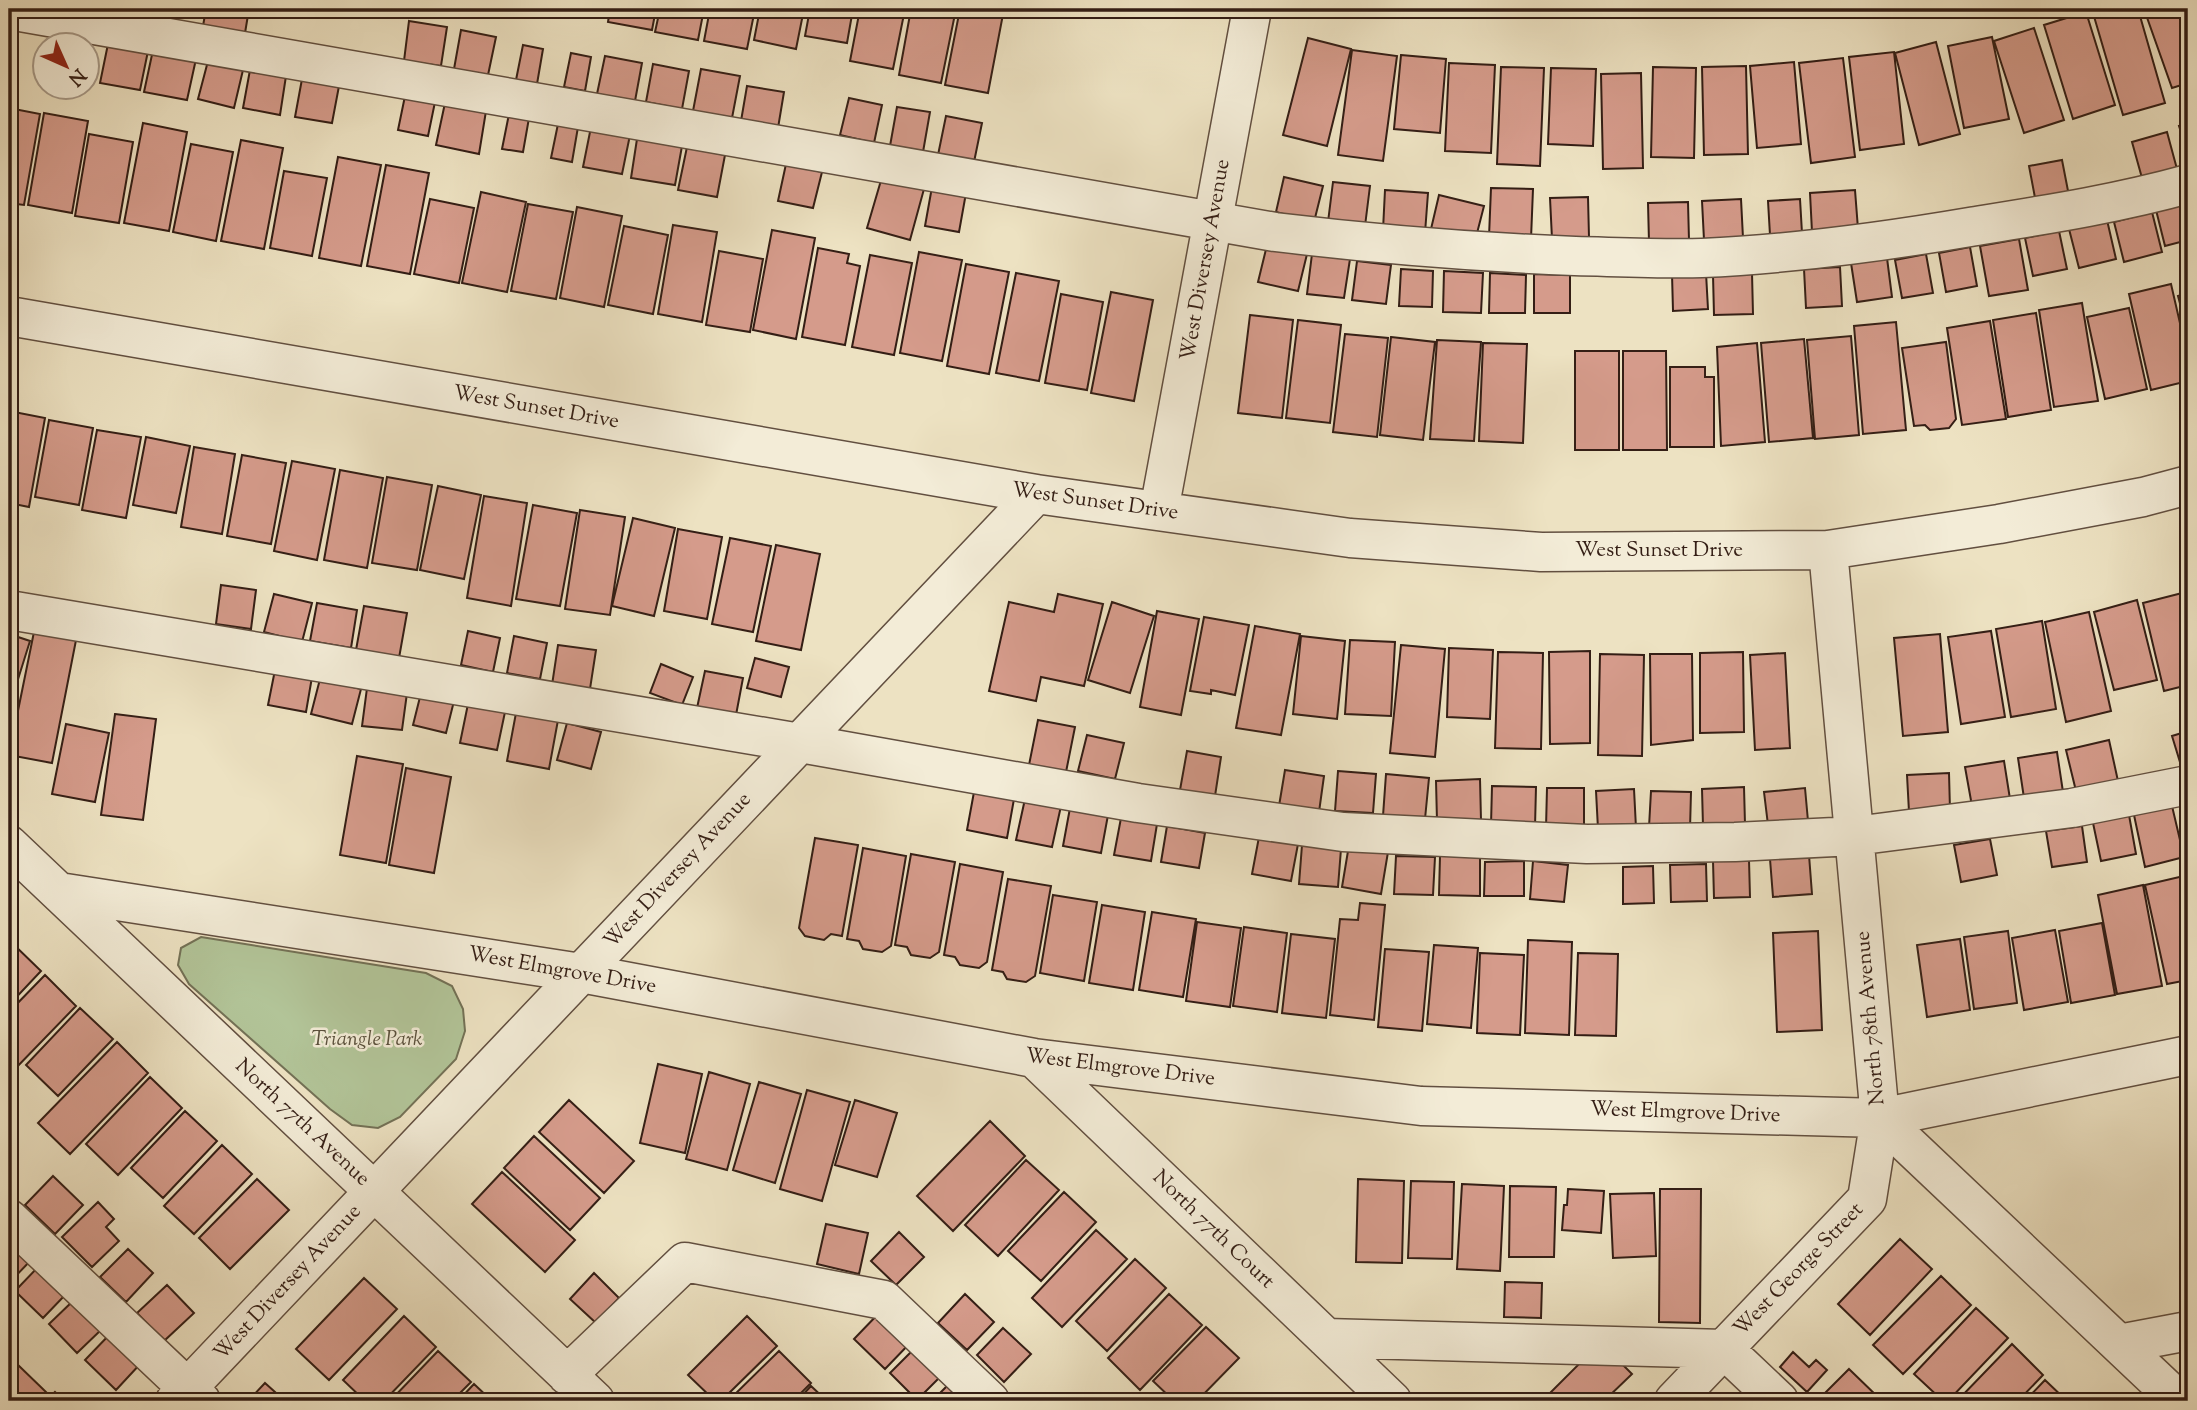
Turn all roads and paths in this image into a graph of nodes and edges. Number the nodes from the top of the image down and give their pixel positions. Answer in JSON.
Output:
{"nodes":[{"id":1,"x":1252,"y":9,"type":"edge"},
{"id":2,"x":9,"y":10,"type":"edge"},
{"id":3,"x":2188,"y":184,"type":"edge"},
{"id":4,"x":1213,"y":221,"type":"junction"},
{"id":5,"x":9,"y":316,"type":"edge"},
{"id":6,"x":2188,"y":485,"type":"edge"},
{"id":7,"x":1036,"y":494,"type":"junction"},
{"id":8,"x":1159,"y":511,"type":"junction"},
{"id":9,"x":1828,"y":550,"type":"junction"},
{"id":10,"x":9,"y":610,"type":"edge"},
{"id":11,"x":800,"y":743,"type":"junction"},
{"id":12,"x":2188,"y":785,"type":"edge"},
{"id":13,"x":1855,"y":836,"type":"junction"},
{"id":14,"x":9,"y":845,"type":"edge"},
{"id":15,"x":58,"y":892,"type":"junction"},
{"id":16,"x":582,"y":973,"type":"junction"},
{"id":17,"x":2188,"y":1055,"type":"edge"},
{"id":18,"x":1034,"y":1058,"type":"junction"},
{"id":19,"x":1880,"y":1118,"type":"junction"},
{"id":20,"x":374,"y":1191,"type":"junction"},
{"id":21,"x":9,"y":1219,"type":"edge"},
{"id":22,"x":2188,"y":1331,"type":"edge"},
{"id":23,"x":1326,"y":1338,"type":"junction"},
{"id":24,"x":2119,"y":1344,"type":"junction"},
{"id":25,"x":1724,"y":1349,"type":"junction"},
{"id":26,"x":567,"y":1375,"type":"junction"},
{"id":27,"x":188,"y":1397,"type":"edge"},
{"id":28,"x":595,"y":1401,"type":"edge"},
{"id":29,"x":990,"y":1401,"type":"edge"},
{"id":30,"x":1392,"y":1401,"type":"edge"},
{"id":31,"x":1674,"y":1401,"type":"edge"},
{"id":32,"x":1779,"y":1401,"type":"edge"},
{"id":33,"x":2179,"y":1401,"type":"edge"}],
"edges":[{"from":1,"to":4,"type":"street","name":"West Diversey Avenue"},
{"from":2,"to":4,"type":"street"},
{"from":3,"to":4,"type":"street"},
{"from":4,"to":8,"type":"street","name":"West Diversey Avenue"},
{"from":5,"to":7,"type":"street","name":"West Sunset Drive"},
{"from":6,"to":9,"type":"street","name":"West Sunset Drive"},
{"from":7,"to":8,"type":"street","name":"West Sunset Drive"},
{"from":7,"to":11,"type":"street","name":"West Diversey Avenue"},
{"from":8,"to":9,"type":"street","name":"West Sunset Drive"},
{"from":9,"to":13,"type":"street","name":"North 78th Avenue"},
{"from":10,"to":11,"type":"street"},
{"from":11,"to":13,"type":"street"},
{"from":11,"to":16,"type":"street","name":"West Diversey Avenue"},
{"from":12,"to":13,"type":"street"},
{"from":13,"to":19,"type":"street","name":"North 78th Avenue"},
{"from":14,"to":15,"type":"street","name":"North 77th Avenue"},
{"from":15,"to":16,"type":"street","name":"West Elmgrove Drive"},
{"from":15,"to":20,"type":"street","name":"North 77th Avenue"},
{"from":16,"to":18,"type":"street","name":"West Elmgrove Drive"},
{"from":16,"to":20,"type":"street","name":"West Diversey Avenue"},
{"from":17,"to":19,"type":"street","name":"West Elmgrove Drive"},
{"from":18,"to":19,"type":"street","name":"West Elmgrove Drive"},
{"from":18,"to":23,"type":"street","name":"North 77th Court"},
{"from":19,"to":24,"type":"street","name":"North 78th Avenue"},
{"from":19,"to":25,"type":"street","name":"West George Street"},
{"from":20,"to":26,"type":"street","name":"North 77th Avenue"},
{"from":20,"to":27,"type":"street","name":"West Diversey Avenue"},
{"from":21,"to":27,"type":"street"},
{"from":22,"to":24,"type":"street"},
{"from":23,"to":25,"type":"street"},
{"from":23,"to":30,"type":"street","name":"North 77th Court"},
{"from":24,"to":33,"type":"street","name":"North 78th Avenue"},
{"from":25,"to":31,"type":"street","name":"West George Street"},
{"from":25,"to":32,"type":"street"},
{"from":26,"to":28,"type":"street","name":"North 77th Avenue"},
{"from":26,"to":29,"type":"street"}]}
